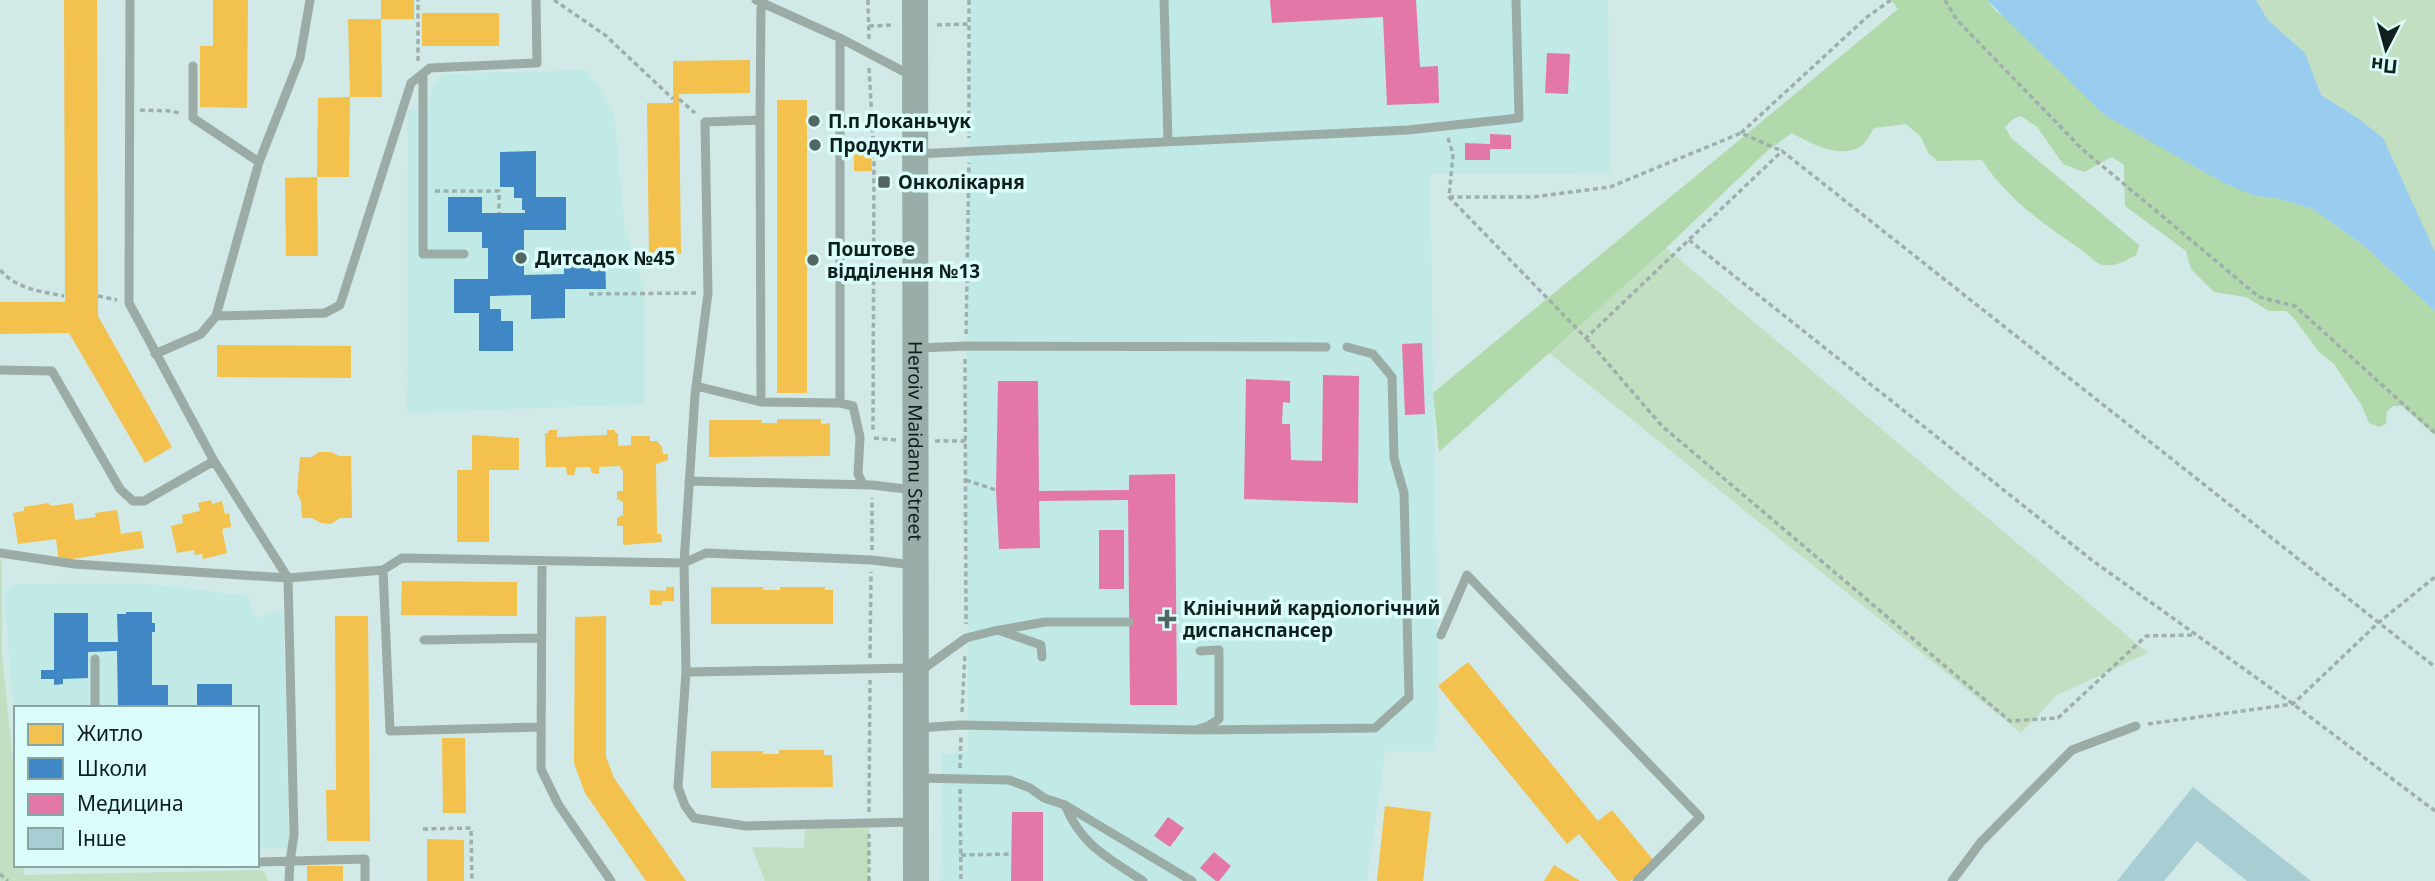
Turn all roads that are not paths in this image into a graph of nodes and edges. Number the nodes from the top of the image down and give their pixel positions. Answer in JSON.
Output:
{"nodes":[{"id":1,"x":130,"y":0,"type":"edge"},
{"id":2,"x":310,"y":0,"type":"edge"},
{"id":3,"x":536,"y":0,"type":"edge"},
{"id":4,"x":915,"y":0,"type":"edge"},
{"id":5,"x":1164,"y":0,"type":"edge"},
{"id":6,"x":1516,"y":0,"type":"edge"},
{"id":7,"x":759,"y":2,"type":"edge"},
{"id":8,"x":840,"y":38,"type":"junction"},
{"id":9,"x":193,"y":66,"type":"dead end"},
{"id":10,"x":423,"y":74,"type":"junction"},
{"id":11,"x":915,"y":77,"type":"junction"},
{"id":12,"x":761,"y":120,"type":"junction"},
{"id":13,"x":1168,"y":141,"type":"junction"},
{"id":14,"x":915,"y":154,"type":"junction"},
{"id":15,"x":258,"y":162,"type":"junction"},
{"id":16,"x":464,"y":254,"type":"dead end"},
{"id":17,"x":216,"y":316,"type":"junction"},
{"id":18,"x":1326,"y":347,"type":"dead end"},
{"id":19,"x":1347,"y":347,"type":"dead end"},
{"id":20,"x":914,"y":348,"type":"junction"},
{"id":21,"x":155,"y":354,"type":"junction"},
{"id":22,"x":0,"y":370,"type":"edge"},
{"id":23,"x":696,"y":386,"type":"junction"},
{"id":24,"x":761,"y":402,"type":"junction"},
{"id":25,"x":840,"y":403,"type":"junction"},
{"id":26,"x":214,"y":461,"type":"junction"},
{"id":27,"x":689,"y":481,"type":"junction"},
{"id":28,"x":863,"y":484,"type":"junction"},
{"id":29,"x":915,"y":490,"type":"junction"},
{"id":30,"x":0,"y":554,"type":"edge"},
{"id":31,"x":542,"y":561,"type":"junction"},
{"id":32,"x":684,"y":563,"type":"junction"},
{"id":33,"x":915,"y":566,"type":"junction"},
{"id":34,"x":383,"y":570,"type":"junction"},
{"id":35,"x":288,"y":578,"type":"junction"},
{"id":36,"x":1129,"y":622,"type":"dead end"},
{"id":37,"x":998,"y":630,"type":"junction"},
{"id":38,"x":1441,"y":635,"type":"dead end"},
{"id":39,"x":541,"y":638,"type":"junction"},
{"id":40,"x":424,"y":640,"type":"dead end"},
{"id":41,"x":1200,"y":650,"type":"dead end"},
{"id":42,"x":1042,"y":657,"type":"dead end"},
{"id":43,"x":95,"y":659,"type":"dead end"},
{"id":44,"x":686,"y":672,"type":"junction"},
{"id":45,"x":915,"y":672,"type":"junction"},
{"id":46,"x":95,"y":706,"type":"edge"},
{"id":47,"x":2136,"y":726,"type":"road end"},
{"id":48,"x":541,"y":727,"type":"junction"},
{"id":49,"x":916,"y":728,"type":"junction"},
{"id":50,"x":1196,"y":730,"type":"junction"},
{"id":51,"x":916,"y":778,"type":"junction"},
{"id":52,"x":1065,"y":805,"type":"junction"},
{"id":53,"x":916,"y":822,"type":"junction"},
{"id":54,"x":259,"y":862,"type":"edge"},
{"id":55,"x":290,"y":862,"type":"junction"},
{"id":56,"x":289,"y":881,"type":"edge"},
{"id":57,"x":365,"y":881,"type":"edge"},
{"id":58,"x":611,"y":881,"type":"edge"},
{"id":59,"x":916,"y":881,"type":"edge"},
{"id":60,"x":1143,"y":881,"type":"edge"},
{"id":61,"x":1192,"y":881,"type":"edge"},
{"id":62,"x":1637,"y":881,"type":"edge"},
{"id":63,"x":1952,"y":881,"type":"edge"}],
"edges":[{"from":1,"to":21,"type":"lane"},
{"from":2,"to":15,"type":"lane"},
{"from":3,"to":10,"type":"lane"},
{"from":4,"to":11,"type":"main road","name":"Heroiv Maidanu Street"},
{"from":5,"to":13,"type":"lane"},
{"from":6,"to":13,"type":"lane"},
{"from":7,"to":8,"type":"lane"},
{"from":7,"to":12,"type":"lane"},
{"from":8,"to":11,"type":"lane"},
{"from":8,"to":25,"type":"lane"},
{"from":9,"to":15,"type":"lane"},
{"from":10,"to":16,"type":"lane"},
{"from":10,"to":17,"type":"lane"},
{"from":11,"to":14,"type":"main road","name":"Heroiv Maidanu Street"},
{"from":12,"to":23,"type":"lane"},
{"from":12,"to":24,"type":"lane"},
{"from":13,"to":14,"type":"lane"},
{"from":14,"to":20,"type":"main road","name":"Heroiv Maidanu Street"},
{"from":15,"to":17,"type":"lane"},
{"from":17,"to":21,"type":"lane"},
{"from":18,"to":20,"type":"lane"},
{"from":19,"to":50,"type":"lane"},
{"from":20,"to":29,"type":"main road","name":"Heroiv Maidanu Street"},
{"from":21,"to":26,"type":"lane"},
{"from":22,"to":26,"type":"lane"},
{"from":23,"to":24,"type":"lane"},
{"from":23,"to":27,"type":"lane"},
{"from":24,"to":25,"type":"lane"},
{"from":25,"to":28,"type":"lane"},
{"from":26,"to":35,"type":"lane"},
{"from":27,"to":28,"type":"lane"},
{"from":27,"to":32,"type":"lane"},
{"from":28,"to":29,"type":"lane"},
{"from":29,"to":33,"type":"main road","name":"Heroiv Maidanu Street"},
{"from":30,"to":35,"type":"lane"},
{"from":31,"to":32,"type":"lane"},
{"from":31,"to":34,"type":"lane"},
{"from":31,"to":39,"type":"lane"},
{"from":32,"to":33,"type":"lane"},
{"from":32,"to":44,"type":"lane"},
{"from":33,"to":45,"type":"main road","name":"Heroiv Maidanu Street"},
{"from":34,"to":35,"type":"lane"},
{"from":34,"to":48,"type":"lane"},
{"from":35,"to":55,"type":"lane"},
{"from":36,"to":37,"type":"lane"},
{"from":37,"to":42,"type":"lane"},
{"from":37,"to":45,"type":"lane"},
{"from":38,"to":62,"type":"lane"},
{"from":39,"to":40,"type":"lane"},
{"from":39,"to":48,"type":"lane"},
{"from":41,"to":50,"type":"lane"},
{"from":43,"to":46,"type":"lane"},
{"from":44,"to":45,"type":"lane"},
{"from":44,"to":53,"type":"lane"},
{"from":45,"to":49,"type":"main road","name":"Heroiv Maidanu Street"},
{"from":47,"to":63,"type":"lane"},
{"from":48,"to":58,"type":"lane"},
{"from":49,"to":50,"type":"lane"},
{"from":49,"to":51,"type":"main road","name":"Heroiv Maidanu Street"},
{"from":51,"to":52,"type":"lane"},
{"from":51,"to":53,"type":"main road","name":"Heroiv Maidanu Street"},
{"from":52,"to":60,"type":"lane"},
{"from":52,"to":61,"type":"lane"},
{"from":53,"to":59,"type":"main road","name":"Heroiv Maidanu Street"},
{"from":54,"to":55,"type":"lane"},
{"from":55,"to":56,"type":"lane"},
{"from":55,"to":57,"type":"lane"}]}
